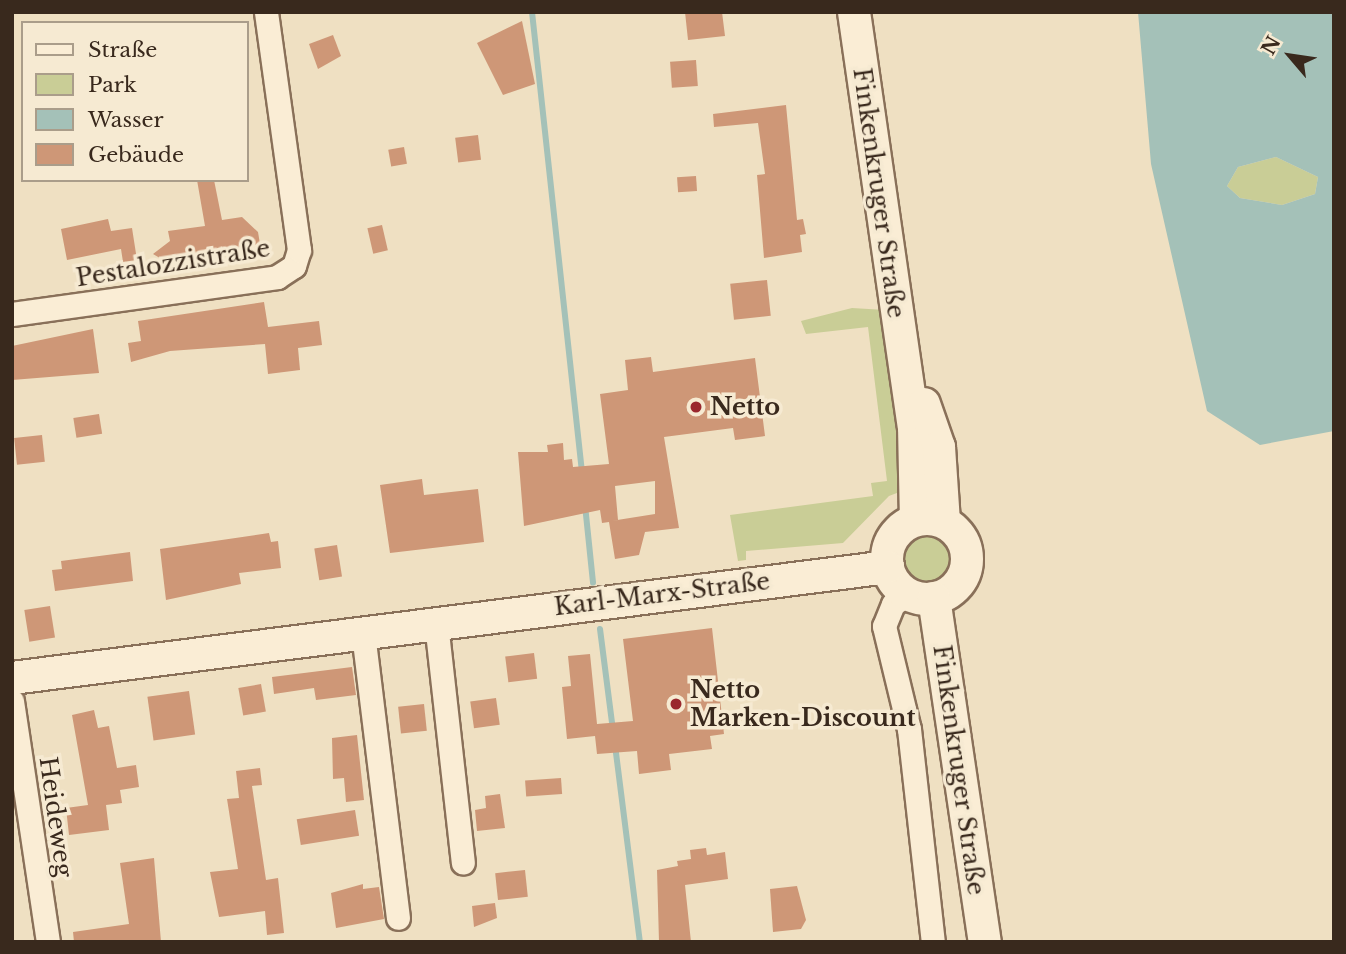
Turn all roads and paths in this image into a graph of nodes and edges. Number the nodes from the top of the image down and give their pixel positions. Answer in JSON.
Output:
{"nodes":[{"id":1,"x":266,"y":12,"type":"edge"},
{"id":2,"x":854,"y":12,"type":"edge"},
{"id":3,"x":12,"y":314,"type":"edge"},
{"id":4,"x":930,"y":521,"type":"junction"},
{"id":5,"x":888,"y":567,"type":"junction"},
{"id":6,"x":921,"y":596,"type":"junction"},
{"id":7,"x":436,"y":623,"type":"junction"},
{"id":8,"x":363,"y":633,"type":"junction"},
{"id":9,"x":12,"y":678,"type":"edge"},
{"id":10,"x":12,"y":701,"type":"edge"},
{"id":11,"x":463,"y":862,"type":"dead end"},
{"id":12,"x":398,"y":918,"type":"dead end"},
{"id":13,"x":48,"y":942,"type":"edge"},
{"id":14,"x":933,"y":942,"type":"edge"},
{"id":15,"x":985,"y":942,"type":"edge"}],
"edges":[{"from":1,"to":3,"type":"street","name":"Pestalozzistraße"},
{"from":2,"to":4,"type":"main road","name":"Finkenkruger Straße"},
{"from":4,"to":5,"type":"main road"},
{"from":4,"to":6,"type":"main road"},
{"from":5,"to":6,"type":"main road"},
{"from":5,"to":7,"type":"main road","name":"Karl-Marx-Straße"},
{"from":6,"to":14,"type":"street"},
{"from":6,"to":15,"type":"main road","name":"Finkenkruger Straße"},
{"from":7,"to":8,"type":"main road","name":"Karl-Marx-Straße"},
{"from":7,"to":11,"type":"street"},
{"from":8,"to":9,"type":"main road","name":"Karl-Marx-Straße"},
{"from":8,"to":12,"type":"street"},
{"from":10,"to":13,"type":"street","name":"Heideweg"}]}
